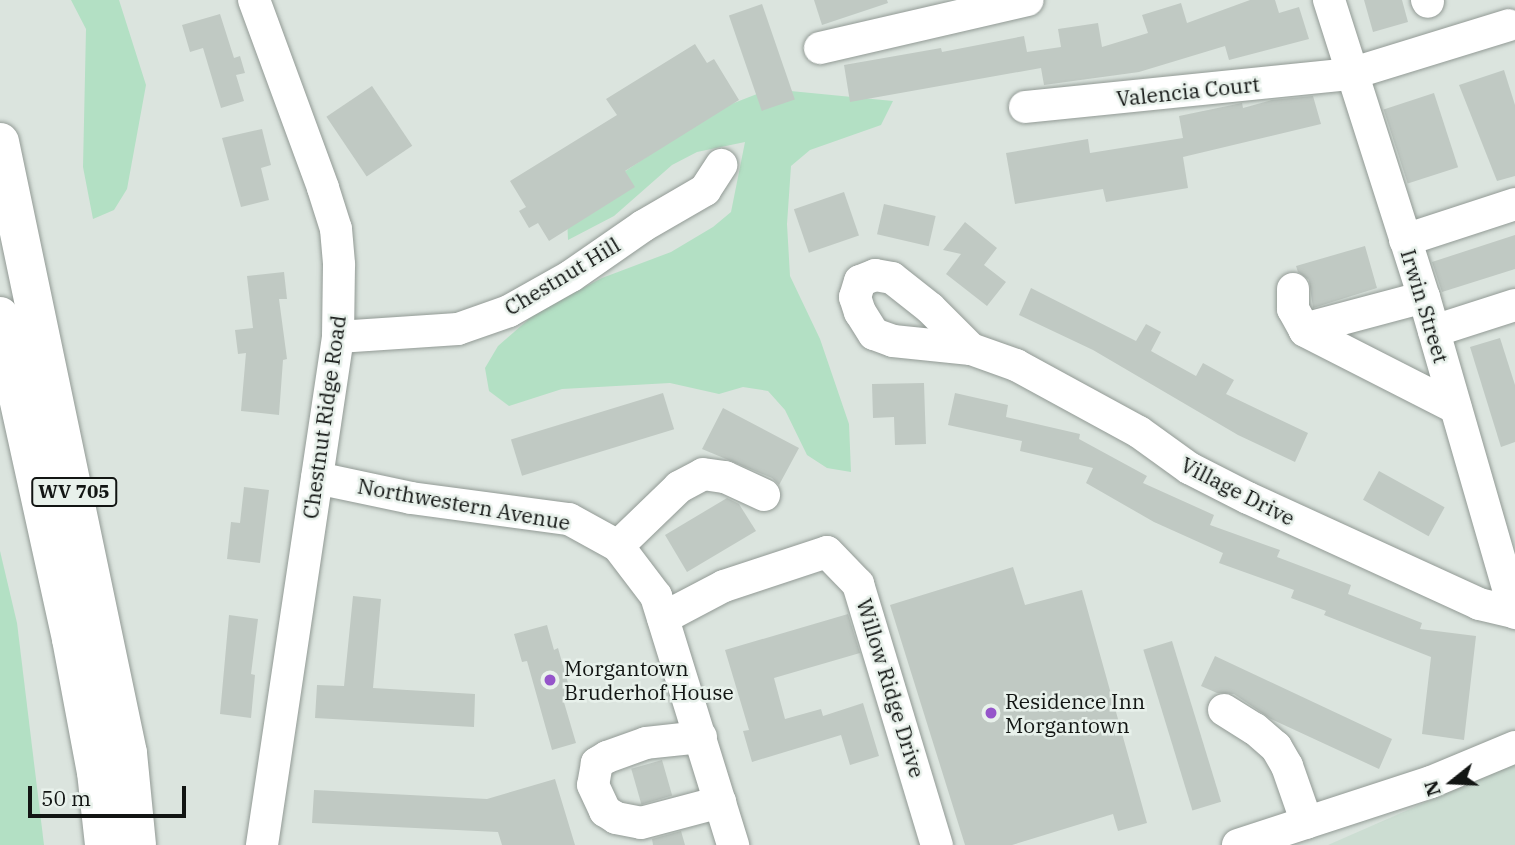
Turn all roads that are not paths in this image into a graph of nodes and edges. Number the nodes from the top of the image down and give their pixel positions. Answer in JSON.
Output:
{"nodes":[{"id":1,"x":254,"y":0,"type":"edge"},
{"id":2,"x":1028,"y":0,"type":"edge"},
{"id":3,"x":1329,"y":0,"type":"edge"},
{"id":4,"x":1508,"y":25,"type":"dead end"},
{"id":5,"x":820,"y":48,"type":"dead end"},
{"id":6,"x":1350,"y":74,"type":"junction"},
{"id":7,"x":1025,"y":107,"type":"dead end"},
{"id":8,"x":0,"y":142,"type":"edge"},
{"id":9,"x":721,"y":165,"type":"dead end"},
{"id":10,"x":1515,"y":204,"type":"edge"},
{"id":11,"x":1405,"y":240,"type":"junction"},
{"id":12,"x":1293,"y":289,"type":"dead end"},
{"id":13,"x":1424,"y":297,"type":"junction"},
{"id":14,"x":1515,"y":305,"type":"edge"},
{"id":15,"x":0,"y":316,"type":"edge"},
{"id":16,"x":1304,"y":329,"type":"junction"},
{"id":17,"x":1434,"y":331,"type":"junction"},
{"id":18,"x":338,"y":337,"type":"junction"},
{"id":19,"x":971,"y":349,"type":"dead end"},
{"id":20,"x":1456,"y":408,"type":"junction"},
{"id":21,"x":317,"y":478,"type":"junction"},
{"id":22,"x":764,"y":495,"type":"dead end"},
{"id":23,"x":618,"y":546,"type":"junction"},
{"id":24,"x":1515,"y":613,"type":"edge"},
{"id":25,"x":663,"y":618,"type":"junction"},
{"id":26,"x":1224,"y":710,"type":"dead end"},
{"id":27,"x":701,"y":737,"type":"junction"},
{"id":28,"x":1515,"y":747,"type":"edge"},
{"id":29,"x":720,"y":802,"type":"junction"},
{"id":30,"x":1307,"y":823,"type":"junction"},
{"id":31,"x":104,"y":845,"type":"edge"},
{"id":32,"x":136,"y":845,"type":"edge"},
{"id":33,"x":262,"y":845,"type":"edge"},
{"id":34,"x":733,"y":845,"type":"edge"},
{"id":35,"x":937,"y":845,"type":"edge"},
{"id":36,"x":1238,"y":845,"type":"edge"}],
"edges":[{"from":1,"to":18,"type":"street","name":"Chestnut Ridge Road"},
{"from":2,"to":5,"type":"street"},
{"from":3,"to":6,"type":"street","name":"Irwin Street"},
{"from":4,"to":6,"type":"street","name":"Valencia Court"},
{"from":6,"to":7,"type":"street","name":"Valencia Court"},
{"from":6,"to":11,"type":"street","name":"Irwin Street"},
{"from":8,"to":32,"type":"main road","number":"WV 705"},
{"from":9,"to":18,"type":"street","name":"Chestnut Hill"},
{"from":10,"to":11,"type":"street"},
{"from":11,"to":13,"type":"street","name":"Irwin Street"},
{"from":12,"to":16,"type":"street"},
{"from":13,"to":16,"type":"street"},
{"from":13,"to":17,"type":"street","name":"Irwin Street"},
{"from":14,"to":17,"type":"street"},
{"from":15,"to":31,"type":"main road","number":"WV 705"},
{"from":16,"to":20,"type":"street"},
{"from":17,"to":20,"type":"street","name":"Irwin Street"},
{"from":18,"to":21,"type":"street","name":"Chestnut Ridge Road"},
{"from":19,"to":24,"type":"street","name":"Village Drive"},
{"from":20,"to":24,"type":"street","name":"Irwin Street"},
{"from":21,"to":23,"type":"street","name":"Northwestern Avenue"},
{"from":21,"to":33,"type":"street","name":"Chestnut Ridge Road"},
{"from":22,"to":23,"type":"street"},
{"from":23,"to":25,"type":"street","name":"Northwestern Avenue"},
{"from":25,"to":27,"type":"street","name":"Northwestern Avenue"},
{"from":25,"to":35,"type":"street","name":"Willow Ridge Drive"},
{"from":26,"to":30,"type":"street"},
{"from":27,"to":29,"type":"street","name":"Northwestern Avenue"},
{"from":27,"to":29,"type":"street"},
{"from":28,"to":30,"type":"street"},
{"from":29,"to":34,"type":"street","name":"Northwestern Avenue"},
{"from":30,"to":36,"type":"street"}]}
